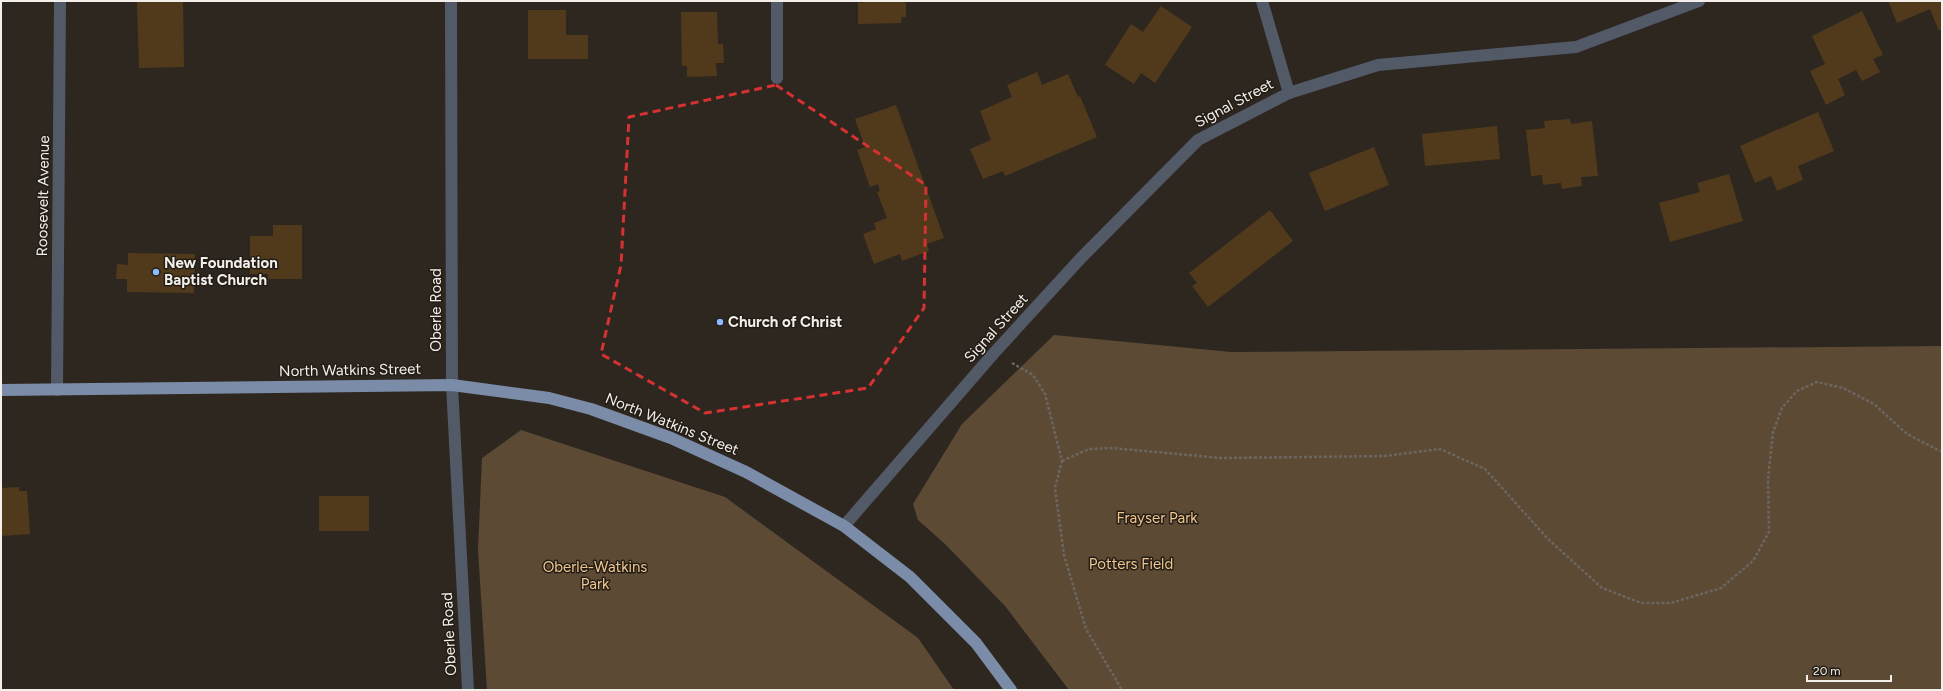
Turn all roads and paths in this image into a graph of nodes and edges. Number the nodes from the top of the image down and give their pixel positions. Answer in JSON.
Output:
{"nodes":[{"id":1,"x":60,"y":1,"type":"edge"},
{"id":2,"x":451,"y":1,"type":"edge"},
{"id":3,"x":777,"y":1,"type":"edge"},
{"id":4,"x":1262,"y":1,"type":"edge"},
{"id":5,"x":1699,"y":1,"type":"edge"},
{"id":6,"x":777,"y":78,"type":"dead end"},
{"id":7,"x":1289,"y":93,"type":"junction"},
{"id":8,"x":994,"y":353,"type":"junction"},
{"id":9,"x":452,"y":385,"type":"junction"},
{"id":10,"x":1,"y":390,"type":"edge"},
{"id":11,"x":57,"y":390,"type":"junction"},
{"id":12,"x":1942,"y":452,"type":"edge"},
{"id":13,"x":1062,"y":461,"type":"junction"},
{"id":14,"x":844,"y":526,"type":"junction"},
{"id":15,"x":468,"y":690,"type":"edge"},
{"id":16,"x":1011,"y":690,"type":"edge"},
{"id":17,"x":1122,"y":690,"type":"edge"}],
"edges":[{"from":1,"to":11,"type":"street","name":"Roosevelt Avenue"},
{"from":2,"to":9,"type":"street","name":"Oberle Road"},
{"from":3,"to":6,"type":"street"},
{"from":4,"to":7,"type":"street"},
{"from":5,"to":7,"type":"street","name":"Signal Street"},
{"from":7,"to":8,"type":"street","name":"Signal Street"},
{"from":8,"to":13,"type":"path"},
{"from":8,"to":14,"type":"street","name":"Signal Street"},
{"from":9,"to":11,"type":"main road","name":"North Watkins Street"},
{"from":9,"to":14,"type":"main road","name":"North Watkins Street"},
{"from":9,"to":15,"type":"street","name":"Oberle Road"},
{"from":10,"to":11,"type":"main road","name":"North Watkins Street"},
{"from":12,"to":13,"type":"path"},
{"from":13,"to":17,"type":"path"},
{"from":14,"to":16,"type":"main road","name":"North Watkins Street"}]}
